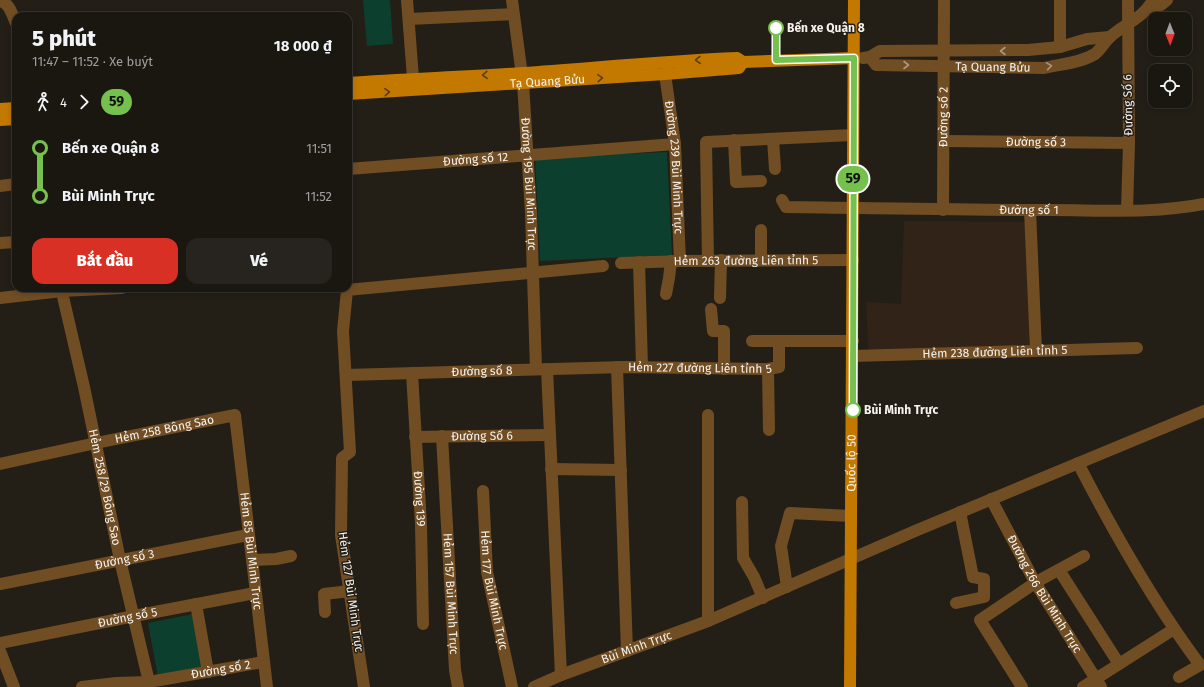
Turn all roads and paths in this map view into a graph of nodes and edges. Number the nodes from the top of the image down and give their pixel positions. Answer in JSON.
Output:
{"nodes":[{"id":1,"x":407,"y":0,"type":"edge"},
{"id":2,"x":512,"y":0,"type":"edge"},
{"id":3,"x":854,"y":0,"type":"edge"},
{"id":4,"x":944,"y":0,"type":"edge"},
{"id":5,"x":1060,"y":0,"type":"edge"},
{"id":6,"x":1128,"y":0,"type":"edge"},
{"id":7,"x":1167,"y":0,"type":"edge"},
{"id":8,"x":0,"y":1,"type":"edge"},
{"id":9,"x":1151,"y":4,"type":"edge"},
{"id":10,"x":12,"y":14,"type":"edge"},
{"id":11,"x":513,"y":14,"type":"junction"},
{"id":12,"x":409,"y":19,"type":"junction"},
{"id":13,"x":1127,"y":26,"type":"junction"},
{"id":14,"x":1110,"y":37,"type":"junction"},
{"id":15,"x":1060,"y":47,"type":"junction"},
{"id":16,"x":944,"y":51,"type":"junction"},
{"id":17,"x":854,"y":58,"type":"junction"},
{"id":18,"x":870,"y":58,"type":"junction"},
{"id":19,"x":743,"y":62,"type":"junction"},
{"id":20,"x":944,"y":65,"type":"junction"},
{"id":21,"x":665,"y":74,"type":"junction"},
{"id":22,"x":413,"y":78,"type":"junction"},
{"id":23,"x":522,"y":78,"type":"junction"},
{"id":24,"x":352,"y":83,"type":"edge"},
{"id":25,"x":352,"y":94,"type":"edge"},
{"id":26,"x":12,"y":108,"type":"edge"},
{"id":27,"x":0,"y":109,"type":"edge"},
{"id":28,"x":12,"y":119,"type":"edge"},
{"id":29,"x":0,"y":120,"type":"edge"},
{"id":30,"x":853,"y":135,"type":"junction"},
{"id":31,"x":774,"y":138,"type":"junction"},
{"id":32,"x":734,"y":140,"type":"junction"},
{"id":33,"x":944,"y":141,"type":"junction"},
{"id":34,"x":1128,"y":143,"type":"junction"},
{"id":35,"x":675,"y":144,"type":"junction"},
{"id":36,"x":528,"y":156,"type":"junction"},
{"id":37,"x":352,"y":169,"type":"edge"},
{"id":38,"x":775,"y":169,"type":"dead end"},
{"id":39,"x":762,"y":181,"type":"dead end"},
{"id":40,"x":12,"y":184,"type":"edge"},
{"id":41,"x":0,"y":186,"type":"edge"},
{"id":42,"x":782,"y":200,"type":"dead end"},
{"id":43,"x":1204,"y":204,"type":"edge"},
{"id":44,"x":853,"y":208,"type":"junction"},
{"id":45,"x":943,"y":210,"type":"junction"},
{"id":46,"x":1030,"y":210,"type":"junction"},
{"id":47,"x":1127,"y":210,"type":"junction"},
{"id":48,"x":761,"y":230,"type":"dead end"},
{"id":49,"x":12,"y":242,"type":"edge"},
{"id":50,"x":0,"y":243,"type":"edge"},
{"id":51,"x":708,"y":260,"type":"junction"},
{"id":52,"x":720,"y":260,"type":"junction"},
{"id":53,"x":761,"y":260,"type":"junction"},
{"id":54,"x":853,"y":260,"type":"junction"},
{"id":55,"x":675,"y":261,"type":"junction"},
{"id":56,"x":639,"y":262,"type":"junction"},
{"id":57,"x":621,"y":263,"type":"dead end"},
{"id":58,"x":603,"y":266,"type":"dead end"},
{"id":59,"x":533,"y":272,"type":"junction"},
{"id":60,"x":352,"y":290,"type":"edge"},
{"id":61,"x":46,"y":292,"type":"edge"},
{"id":62,"x":61,"y":292,"type":"edge"},
{"id":63,"x":347,"y":292,"type":"edge"},
{"id":64,"x":666,"y":294,"type":"dead end"},
{"id":65,"x":0,"y":298,"type":"edge"},
{"id":66,"x":720,"y":298,"type":"dead end"},
{"id":67,"x":711,"y":309,"type":"dead end"},
{"id":68,"x":779,"y":341,"type":"junction"},
{"id":69,"x":853,"y":341,"type":"junction"},
{"id":70,"x":752,"y":342,"type":"dead end"},
{"id":71,"x":1137,"y":348,"type":"dead end"},
{"id":72,"x":1036,"y":350,"type":"junction"},
{"id":73,"x":853,"y":356,"type":"junction"},
{"id":74,"x":617,"y":367,"type":"junction"},
{"id":75,"x":642,"y":367,"type":"junction"},
{"id":76,"x":541,"y":369,"type":"junction"},
{"id":77,"x":724,"y":369,"type":"junction"},
{"id":78,"x":768,"y":369,"type":"junction"},
{"id":79,"x":412,"y":373,"type":"junction"},
{"id":80,"x":347,"y":375,"type":"junction"},
{"id":81,"x":1204,"y":411,"type":"edge"},
{"id":82,"x":235,"y":414,"type":"joint"},
{"id":83,"x":708,"y":415,"type":"dead end"},
{"id":84,"x":769,"y":430,"type":"dead end"},
{"id":85,"x":549,"y":435,"type":"junction"},
{"id":86,"x":442,"y":436,"type":"junction"},
{"id":87,"x":415,"y":437,"type":"junction"},
{"id":88,"x":96,"y":443,"type":"junction"},
{"id":89,"x":1078,"y":463,"type":"junction"},
{"id":90,"x":0,"y":464,"type":"edge"},
{"id":91,"x":551,"y":469,"type":"junction"},
{"id":92,"x":621,"y":470,"type":"junction"},
{"id":93,"x":483,"y":491,"type":"dead end"},
{"id":94,"x":991,"y":499,"type":"junction"},
{"id":95,"x":742,"y":502,"type":"dead end"},
{"id":96,"x":960,"y":512,"type":"junction"},
{"id":97,"x":851,"y":516,"type":"junction"},
{"id":98,"x":248,"y":535,"type":"junction"},
{"id":99,"x":291,"y":556,"type":"dead end"},
{"id":100,"x":1084,"y":556,"type":"dead end"},
{"id":101,"x":120,"y":560,"type":"junction"},
{"id":102,"x":252,"y":560,"type":"junction"},
{"id":103,"x":850,"y":560,"type":"junction"},
{"id":104,"x":1059,"y":570,"type":"junction"},
{"id":105,"x":0,"y":584,"type":"edge"},
{"id":106,"x":1036,"y":584,"type":"junction"},
{"id":107,"x":787,"y":587,"type":"junction"},
{"id":108,"x":350,"y":591,"type":"junction"},
{"id":109,"x":255,"y":593,"type":"junction"},
{"id":110,"x":763,"y":598,"type":"junction"},
{"id":111,"x":956,"y":603,"type":"dead end"},
{"id":112,"x":196,"y":604,"type":"junction"},
{"id":113,"x":325,"y":612,"type":"dead end"},
{"id":114,"x":134,"y":616,"type":"junction"},
{"id":115,"x":708,"y":621,"type":"junction"},
{"id":116,"x":423,"y":624,"type":"dead end"},
{"id":117,"x":1174,"y":629,"type":"junction"},
{"id":118,"x":0,"y":643,"type":"edge"},
{"id":119,"x":0,"y":651,"type":"edge"},
{"id":120,"x":627,"y":651,"type":"junction"},
{"id":121,"x":263,"y":662,"type":"junction"},
{"id":122,"x":1119,"y":664,"type":"junction"},
{"id":123,"x":208,"y":672,"type":"junction"},
{"id":124,"x":561,"y":675,"type":"junction"},
{"id":125,"x":1179,"y":678,"type":"dead end"},
{"id":126,"x":149,"y":682,"type":"junction"},
{"id":127,"x":1098,"y":683,"type":"edge"},
{"id":128,"x":362,"y":686,"type":"edge"},
{"id":129,"x":14,"y":687,"type":"edge"},
{"id":130,"x":82,"y":687,"type":"edge"},
{"id":131,"x":267,"y":687,"type":"edge"},
{"id":132,"x":458,"y":687,"type":"edge"},
{"id":133,"x":512,"y":687,"type":"edge"},
{"id":134,"x":534,"y":687,"type":"edge"},
{"id":135,"x":850,"y":687,"type":"edge"},
{"id":136,"x":1022,"y":687,"type":"edge"},
{"id":137,"x":1082,"y":687,"type":"edge"}],
"edges":[{"from":1,"to":12,"type":"street"},
{"from":2,"to":11,"type":"street","name":"Đường 195 Bùi Minh Trực"},
{"from":3,"to":17,"type":"main road","name":"Quốc lộ 50"},
{"from":4,"to":16,"type":"street","name":"Đường số 2"},
{"from":5,"to":15,"type":"street"},
{"from":6,"to":13,"type":"street","name":"Đường Số 6"},
{"from":7,"to":9,"type":"street","name":"Tạ Quang Bửu"},
{"from":8,"to":10,"type":"street"},
{"from":9,"to":13,"type":"street","name":"Tạ Quang Bửu"},
{"from":11,"to":12,"type":"street"},
{"from":11,"to":23,"type":"street","name":"Đường 195 Bùi Minh Trực"},
{"from":12,"to":22,"type":"street"},
{"from":13,"to":14,"type":"street","name":"Tạ Quang Bửu"},
{"from":13,"to":34,"type":"street","name":"Đường Số 6"},
{"from":14,"to":15,"type":"street","name":"Tạ Quang Bửu"},
{"from":20,"to":14,"type":"street","name":"Tạ Quang Bửu","one_way":true},
{"from":15,"to":16,"type":"street","name":"Tạ Quang Bửu","one_way":true},
{"from":16,"to":18,"type":"street","name":"Tạ Quang Bửu"},
{"from":16,"to":20,"type":"street","name":"Đường số 2"},
{"from":17,"to":18,"type":"street","name":"Tạ Quang Bửu"},
{"from":17,"to":19,"type":"main road","name":"Tạ Quang Bửu"},
{"from":17,"to":30,"type":"main road","name":"Quốc lộ 50"},
{"from":18,"to":20,"type":"street","name":"Tạ Quang Bửu","one_way":true},
{"from":19,"to":21,"type":"main road","name":"Tạ Quang Bửu"},
{"from":19,"to":23,"type":"main road","name":"Tạ Quang Bửu","one_way":true},
{"from":20,"to":33,"type":"street","name":"Đường số 2"},
{"from":23,"to":21,"type":"main road","name":"Tạ Quang Bửu","one_way":true},
{"from":21,"to":35,"type":"street","name":"Đường 239 Bùi Minh Trực"},
{"from":23,"to":22,"type":"main road","name":"Tạ Quang Bửu","one_way":true},
{"from":22,"to":24,"type":"main road","name":"Tạ Quang Bửu"},
{"from":25,"to":23,"type":"main road","name":"Tạ Quang Bửu","one_way":true},
{"from":23,"to":36,"type":"street","name":"Đường 195 Bùi Minh Trực"},
{"from":26,"to":27,"type":"main road"},
{"from":28,"to":29,"type":"main road"},
{"from":30,"to":31,"type":"street"},
{"from":30,"to":44,"type":"main road","name":"Quốc lộ 50"},
{"from":31,"to":32,"type":"street"},
{"from":31,"to":38,"type":"street"},
{"from":32,"to":39,"type":"street"},
{"from":32,"to":51,"type":"street"},
{"from":33,"to":34,"type":"street","name":"Đường số 3"},
{"from":33,"to":45,"type":"street","name":"Đường số 2"},
{"from":34,"to":47,"type":"street","name":"Đường Số 6"},
{"from":35,"to":36,"type":"street","name":"Đường số 12"},
{"from":35,"to":55,"type":"street","name":"Đường 239 Bùi Minh Trực"},
{"from":36,"to":37,"type":"street","name":"Đường số 12"},
{"from":36,"to":59,"type":"street","name":"Đường 195 Bùi Minh Trực"},
{"from":40,"to":41,"type":"street"},
{"from":42,"to":44,"type":"street","name":"Đường số 1"},
{"from":43,"to":47,"type":"street","name":"Đường số 1"},
{"from":44,"to":45,"type":"street","name":"Đường số 1"},
{"from":44,"to":54,"type":"main road","name":"Quốc lộ 50"},
{"from":45,"to":46,"type":"street","name":"Đường số 1"},
{"from":46,"to":47,"type":"street","name":"Đường số 1"},
{"from":46,"to":72,"type":"street"},
{"from":48,"to":53,"type":"street"},
{"from":49,"to":50,"type":"street"},
{"from":51,"to":52,"type":"street","name":"Hẻm 263 đường Liên tỉnh 5"},
{"from":51,"to":55,"type":"street","name":"Hẻm 263 đường Liên tỉnh 5"},
{"from":52,"to":53,"type":"street","name":"Hẻm 263 đường Liên tỉnh 5"},
{"from":52,"to":66,"type":"street"},
{"from":53,"to":54,"type":"street","name":"Hẻm 263 đường Liên tỉnh 5"},
{"from":54,"to":69,"type":"main road","name":"Quốc lộ 50"},
{"from":55,"to":56,"type":"street","name":"Hẻm 263 đường Liên tỉnh 5"},
{"from":55,"to":64,"type":"street","name":"Đường 239 Bùi Minh Trực"},
{"from":56,"to":57,"type":"street","name":"Hẻm 263 đường Liên tỉnh 5"},
{"from":56,"to":75,"type":"street"},
{"from":58,"to":59,"type":"street"},
{"from":59,"to":60,"type":"street"},
{"from":59,"to":76,"type":"street","name":"Đường 195 Bùi Minh Trực"},
{"from":61,"to":65,"type":"street"},
{"from":62,"to":88,"type":"street","name":"Hẻm 258/29 Bông Sao"},
{"from":63,"to":80,"type":"street"},
{"from":67,"to":77,"type":"street"},
{"from":68,"to":69,"type":"street"},
{"from":68,"to":70,"type":"street"},
{"from":68,"to":78,"type":"street","name":"Hẻm 227 đường Liên tỉnh 5"},
{"from":69,"to":73,"type":"main road","name":"Quốc lộ 50"},
{"from":71,"to":72,"type":"street","name":"Hẻm 238 đường Liên tỉnh 5"},
{"from":72,"to":73,"type":"street","name":"Hẻm 238 đường Liên tỉnh 5"},
{"from":73,"to":97,"type":"main road","name":"Quốc lộ 50"},
{"from":74,"to":75,"type":"street","name":"Hẻm 227 đường Liên tỉnh 5"},
{"from":74,"to":76,"type":"street","name":"Đường số 8"},
{"from":74,"to":92,"type":"street"},
{"from":75,"to":77,"type":"street","name":"Hẻm 227 đường Liên tỉnh 5"},
{"from":76,"to":79,"type":"street","name":"Đường số 8"},
{"from":76,"to":85,"type":"street","name":"Đường 195 Bùi Minh Trực"},
{"from":77,"to":78,"type":"street","name":"Hẻm 227 đường Liên tỉnh 5"},
{"from":78,"to":84,"type":"street"},
{"from":79,"to":80,"type":"street","name":"Đường số 8"},
{"from":79,"to":87,"type":"street","name":"Đường 139"},
{"from":80,"to":108,"type":"street","name":"Hẻm 127 Bùi Minh Trực"},
{"from":81,"to":89,"type":"street","name":"Bùi Minh Trực"},
{"from":82,"to":88,"type":"street","name":"Hẻm 258 Bông Sao"},
{"from":82,"to":98,"type":"street","name":"Hẻm 85 Bùi Minh Trực"},
{"from":83,"to":115,"type":"street"},
{"from":85,"to":86,"type":"street","name":"Đường Số 6"},
{"from":85,"to":91,"type":"street","name":"Đường 195 Bùi Minh Trực"},
{"from":86,"to":87,"type":"street","name":"Đường Số 6"},
{"from":86,"to":132,"type":"street","name":"Hẻm 157 Bùi Minh Trực"},
{"from":87,"to":116,"type":"street","name":"Đường 139"},
{"from":88,"to":90,"type":"street","name":"Hẻm 258 Bông Sao"},
{"from":88,"to":101,"type":"street","name":"Hẻm 258/29 Bông Sao"},
{"from":89,"to":94,"type":"street","name":"Bùi Minh Trực"},
{"from":89,"to":117,"type":"street"},
{"from":91,"to":92,"type":"street"},
{"from":91,"to":124,"type":"street","name":"Đường 195 Bùi Minh Trực"},
{"from":92,"to":120,"type":"street"},
{"from":93,"to":133,"type":"street","name":"Hẻm 177 Bùi Minh Trực"},
{"from":94,"to":96,"type":"street","name":"Bùi Minh Trực"},
{"from":94,"to":106,"type":"street","name":"Đường 266 Bùi Minh Trực"},
{"from":95,"to":110,"type":"street"},
{"from":96,"to":103,"type":"street","name":"Bùi Minh Trực"},
{"from":96,"to":111,"type":"street"},
{"from":97,"to":103,"type":"main road","name":"Quốc lộ 50"},
{"from":97,"to":107,"type":"street"},
{"from":98,"to":101,"type":"street","name":"Đường số 3"},
{"from":98,"to":102,"type":"street","name":"Hẻm 85 Bùi Minh Trực"},
{"from":99,"to":102,"type":"street"},
{"from":100,"to":104,"type":"street"},
{"from":101,"to":105,"type":"street","name":"Đường số 3"},
{"from":101,"to":114,"type":"street","name":"Hẻm 258/29 Bông Sao"},
{"from":102,"to":109,"type":"street","name":"Hẻm 85 Bùi Minh Trực"},
{"from":103,"to":107,"type":"street","name":"Bùi Minh Trực"},
{"from":103,"to":135,"type":"main road","name":"Quốc lộ 50"},
{"from":104,"to":106,"type":"street"},
{"from":104,"to":122,"type":"street","name":"Đường 266 Bùi Minh Trực"},
{"from":106,"to":127,"type":"street","name":"Đường 266 Bùi Minh Trực"},
{"from":106,"to":136,"type":"street"},
{"from":107,"to":110,"type":"street","name":"Bùi Minh Trực"},
{"from":108,"to":113,"type":"street"},
{"from":108,"to":128,"type":"street","name":"Hẻm 127 Bùi Minh Trực"},
{"from":109,"to":112,"type":"street","name":"Đường số 5"},
{"from":109,"to":121,"type":"street","name":"Hẻm 85 Bùi Minh Trực"},
{"from":110,"to":115,"type":"street","name":"Bùi Minh Trực"},
{"from":112,"to":114,"type":"street","name":"Đường số 5"},
{"from":112,"to":123,"type":"street"},
{"from":114,"to":118,"type":"street","name":"Đường số 5"},
{"from":114,"to":126,"type":"street","name":"Hẻm 258/29 Bông Sao"},
{"from":115,"to":120,"type":"street","name":"Bùi Minh Trực"},
{"from":117,"to":122,"type":"street"},
{"from":117,"to":125,"type":"street"},
{"from":119,"to":129,"type":"street"},
{"from":120,"to":124,"type":"street","name":"Bùi Minh Trực"},
{"from":121,"to":123,"type":"street","name":"Đường số 2"},
{"from":121,"to":131,"type":"street","name":"Hẻm 85 Bùi Minh Trực"},
{"from":122,"to":127,"type":"street"},
{"from":123,"to":126,"type":"street","name":"Đường số 2"},
{"from":124,"to":134,"type":"street","name":"Bùi Minh Trực"},
{"from":126,"to":130,"type":"street","name":"Đường số 2"},
{"from":127,"to":137,"type":"street"}]}
